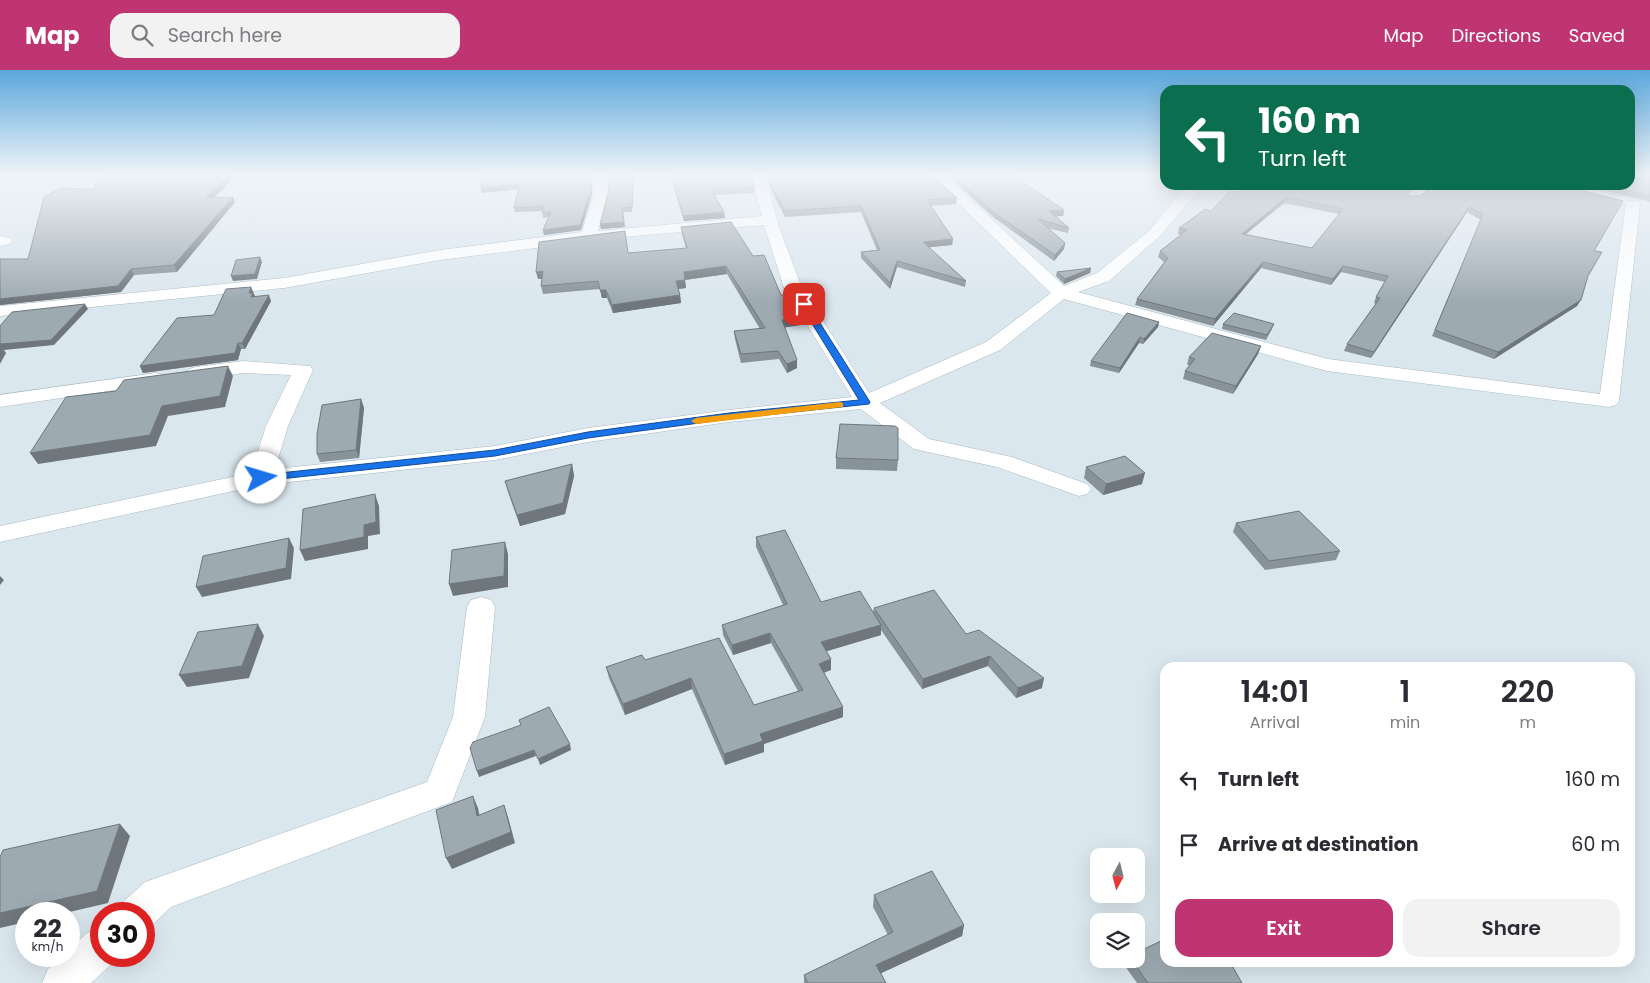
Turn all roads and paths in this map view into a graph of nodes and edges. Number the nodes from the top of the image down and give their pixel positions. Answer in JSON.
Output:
{"nodes":[{"id":1,"x":594,"y":217,"type":"edge"},
{"id":2,"x":769,"y":217,"type":"edge"},
{"id":3,"x":980,"y":217,"type":"edge"},
{"id":4,"x":1168,"y":217,"type":"edge"},
{"id":5,"x":1640,"y":217,"type":"edge"},
{"id":6,"x":770,"y":220,"type":"junction"},
{"id":7,"x":588,"y":238,"type":"junction"},
{"id":8,"x":1061,"y":293,"type":"junction"},
{"id":9,"x":0,"y":311,"type":"edge"},
{"id":10,"x":0,"y":401,"type":"edge"},
{"id":11,"x":866,"y":402,"type":"junction"},
{"id":12,"x":261,"y":478,"type":"junction"},
{"id":13,"x":1079,"y":489,"type":"dead end"},
{"id":14,"x":0,"y":534,"type":"edge"},
{"id":15,"x":481,"y":607,"type":"dead end"},
{"id":16,"x":150,"y":902,"type":"edge"},
{"id":17,"x":90,"y":957,"type":"edge"},
{"id":18,"x":62,"y":983,"type":"edge"}],
"edges":[{"from":1,"to":7,"type":"street"},
{"from":2,"to":6,"type":"street"},
{"from":3,"to":8,"type":"street"},
{"from":4,"to":8,"type":"street"},
{"from":5,"to":8,"type":"street"},
{"from":6,"to":7,"type":"street"},
{"from":6,"to":11,"type":"street"},
{"from":7,"to":9,"type":"street"},
{"from":8,"to":11,"type":"street"},
{"from":10,"to":12,"type":"street"},
{"from":11,"to":12,"type":"street"},
{"from":11,"to":13,"type":"street"},
{"from":12,"to":14,"type":"street"},
{"from":15,"to":16,"type":"street"},
{"from":17,"to":18,"type":"street"}]}
